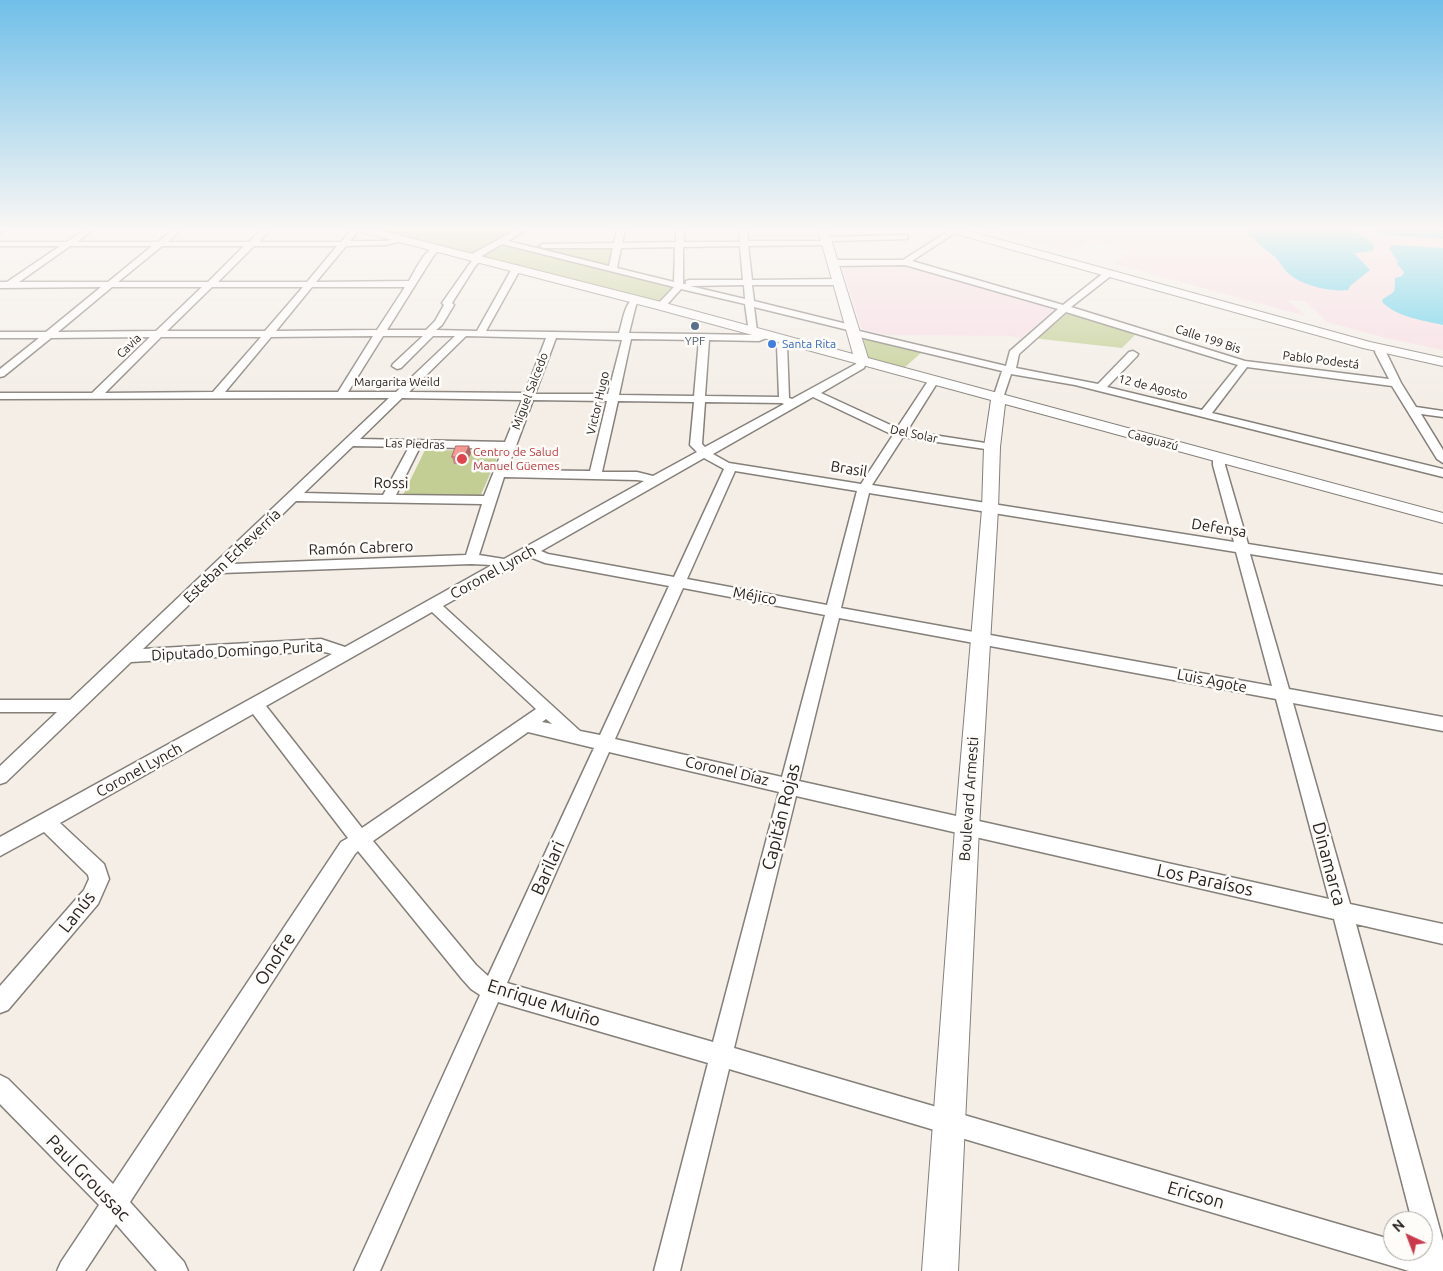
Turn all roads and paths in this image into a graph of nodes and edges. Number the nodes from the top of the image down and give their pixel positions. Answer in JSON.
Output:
{"nodes":[{"id":1,"x":104,"y":289,"type":"edge"},
{"id":2,"x":205,"y":289,"type":"edge"},
{"id":3,"x":306,"y":289,"type":"edge"},
{"id":4,"x":409,"y":289,"type":"edge"},
{"id":5,"x":456,"y":289,"type":"edge"},
{"id":6,"x":505,"y":289,"type":"edge"},
{"id":7,"x":597,"y":289,"type":"edge"},
{"id":8,"x":675,"y":289,"type":"edge"},
{"id":9,"x":695,"y":289,"type":"edge"},
{"id":10,"x":749,"y":289,"type":"edge"},
{"id":11,"x":840,"y":289,"type":"edge"},
{"id":12,"x":1000,"y":289,"type":"edge"},
{"id":13,"x":1088,"y":289,"type":"edge"},
{"id":14,"x":1168,"y":289,"type":"edge"},
{"id":15,"x":1191,"y":289,"type":"edge"},
{"id":16,"x":636,"y":300,"type":"junction"},
{"id":17,"x":750,"y":304,"type":"junction"},
{"id":18,"x":661,"y":306,"type":"junction"},
{"id":19,"x":1065,"y":308,"type":"junction"},
{"id":20,"x":752,"y":331,"type":"junction"},
{"id":21,"x":853,"y":331,"type":"junction"},
{"id":22,"x":430,"y":333,"type":"junction"},
{"id":23,"x":381,"y":334,"type":"junction"},
{"id":24,"x":463,"y":334,"type":"junction"},
{"id":25,"x":480,"y":334,"type":"junction"},
{"id":26,"x":0,"y":335,"type":"edge"},
{"id":27,"x":48,"y":335,"type":"junction"},
{"id":28,"x":158,"y":335,"type":"junction"},
{"id":29,"x":268,"y":335,"type":"junction"},
{"id":30,"x":766,"y":335,"type":"junction"},
{"id":31,"x":552,"y":336,"type":"junction"},
{"id":32,"x":625,"y":337,"type":"junction"},
{"id":33,"x":704,"y":337,"type":"junction"},
{"id":34,"x":786,"y":340,"type":"junction"},
{"id":35,"x":1380,"y":348,"type":"junction"},
{"id":36,"x":1133,"y":354,"type":"dead end"},
{"id":37,"x":1443,"y":354,"type":"edge"},
{"id":38,"x":862,"y":360,"type":"junction"},
{"id":39,"x":1443,"y":362,"type":"edge"},
{"id":40,"x":1244,"y":364,"type":"junction"},
{"id":41,"x":397,"y":366,"type":"dead end"},
{"id":42,"x":1009,"y":370,"type":"junction"},
{"id":43,"x":0,"y":374,"type":"edge"},
{"id":44,"x":934,"y":380,"type":"junction"},
{"id":45,"x":1396,"y":383,"type":"junction"},
{"id":46,"x":1100,"y":388,"type":"junction"},
{"id":47,"x":813,"y":393,"type":"junction"},
{"id":48,"x":341,"y":395,"type":"junction"},
{"id":49,"x":398,"y":395,"type":"junction"},
{"id":50,"x":0,"y":396,"type":"edge"},
{"id":51,"x":95,"y":396,"type":"junction"},
{"id":52,"x":216,"y":396,"type":"junction"},
{"id":53,"x":528,"y":396,"type":"junction"},
{"id":54,"x":613,"y":398,"type":"junction"},
{"id":55,"x":998,"y":398,"type":"junction"},
{"id":56,"x":700,"y":399,"type":"junction"},
{"id":57,"x":788,"y":402,"type":"junction"},
{"id":58,"x":1414,"y":410,"type":"junction"},
{"id":59,"x":1205,"y":414,"type":"junction"},
{"id":60,"x":1443,"y":414,"type":"edge"},
{"id":61,"x":898,"y":433,"type":"junction"},
{"id":62,"x":351,"y":442,"type":"junction"},
{"id":63,"x":416,"y":444,"type":"junction"},
{"id":64,"x":509,"y":446,"type":"junction"},
{"id":65,"x":992,"y":447,"type":"junction"},
{"id":66,"x":705,"y":454,"type":"junction"},
{"id":67,"x":1219,"y":458,"type":"junction"},
{"id":68,"x":1443,"y":459,"type":"edge"},
{"id":69,"x":731,"y":467,"type":"junction"},
{"id":70,"x":1443,"y":472,"type":"edge"},
{"id":71,"x":500,"y":473,"type":"junction"},
{"id":72,"x":595,"y":476,"type":"junction"},
{"id":73,"x":655,"y":482,"type":"junction"},
{"id":74,"x":864,"y":488,"type":"junction"},
{"id":75,"x":293,"y":497,"type":"junction"},
{"id":76,"x":387,"y":499,"type":"junction"},
{"id":77,"x":489,"y":500,"type":"junction"},
{"id":78,"x":990,"y":509,"type":"junction"},
{"id":79,"x":1443,"y":518,"type":"edge"},
{"id":80,"x":1242,"y":548,"type":"junction"},
{"id":81,"x":531,"y":552,"type":"junction"},
{"id":82,"x":471,"y":559,"type":"junction"},
{"id":83,"x":505,"y":565,"type":"junction"},
{"id":84,"x":217,"y":569,"type":"junction"},
{"id":85,"x":1443,"y":580,"type":"edge"},
{"id":86,"x":680,"y":582,"type":"junction"},
{"id":87,"x":433,"y":605,"type":"junction"},
{"id":88,"x":832,"y":610,"type":"junction"},
{"id":89,"x":981,"y":637,"type":"junction"},
{"id":90,"x":345,"y":653,"type":"junction"},
{"id":91,"x":127,"y":656,"type":"junction"},
{"id":92,"x":1282,"y":694,"type":"junction"},
{"id":93,"x":0,"y":706,"type":"edge"},
{"id":94,"x":73,"y":706,"type":"junction"},
{"id":95,"x":256,"y":706,"type":"junction"},
{"id":96,"x":546,"y":711,"type":"junction"},
{"id":97,"x":1443,"y":724,"type":"edge"},
{"id":98,"x":525,"y":725,"type":"junction"},
{"id":99,"x":575,"y":736,"type":"junction"},
{"id":100,"x":606,"y":743,"type":"junction"},
{"id":101,"x":0,"y":777,"type":"edge"},
{"id":102,"x":789,"y":785,"type":"junction"},
{"id":103,"x":47,"y":822,"type":"junction"},
{"id":104,"x":967,"y":828,"type":"junction"},
{"id":105,"x":359,"y":838,"type":"junction"},
{"id":106,"x":0,"y":847,"type":"edge"},
{"id":107,"x":1342,"y":910,"type":"junction"},
{"id":108,"x":1443,"y":934,"type":"edge"},
{"id":109,"x":493,"y":990,"type":"junction"},
{"id":110,"x":0,"y":1002,"type":"edge"},
{"id":111,"x":720,"y":1055,"type":"junction"},
{"id":112,"x":0,"y":1087,"type":"edge"},
{"id":113,"x":950,"y":1122,"type":"junction"},
{"id":114,"x":115,"y":1204,"type":"junction"},
{"id":115,"x":1439,"y":1268,"type":"edge"},
{"id":116,"x":70,"y":1271,"type":"edge"},
{"id":117,"x":175,"y":1271,"type":"edge"},
{"id":118,"x":367,"y":1271,"type":"edge"},
{"id":119,"x":667,"y":1271,"type":"edge"},
{"id":120,"x":940,"y":1271,"type":"edge"}],
"edges":[{"from":1,"to":27,"type":"street"},
{"from":2,"to":28,"type":"street","name":"Cavia"},
{"from":3,"to":29,"type":"street"},
{"from":4,"to":23,"type":"street"},
{"from":5,"to":22,"type":"street"},
{"from":6,"to":25,"type":"street"},
{"from":7,"to":16,"type":"main road","name":"Caaguazú"},
{"from":8,"to":18,"type":"street"},
{"from":9,"to":17,"type":"street","name":"12 de Agosto"},
{"from":10,"to":17,"type":"street"},
{"from":11,"to":21,"type":"main road"},
{"from":12,"to":19,"type":"street","name":"Calle 199 Bis"},
{"from":13,"to":19,"type":"street","name":"Boulevard Armesti"},
{"from":14,"to":35,"type":"main road"},
{"from":15,"to":37,"type":"main road"},
{"from":16,"to":18,"type":"main road","name":"Caaguazú"},
{"from":16,"to":32,"type":"street","name":"Victor Hugo"},
{"from":17,"to":20,"type":"street"},
{"from":17,"to":21,"type":"street","name":"12 de Agosto"},
{"from":18,"to":20,"type":"main road","name":"Caaguazú"},
{"from":19,"to":40,"type":"street","name":"Calle 199 Bis"},
{"from":19,"to":42,"type":"street","name":"Boulevard Armesti"},
{"from":20,"to":30,"type":"main road","name":"Caaguazú"},
{"from":21,"to":38,"type":"main road"},
{"from":21,"to":42,"type":"street","name":"12 de Agosto"},
{"from":22,"to":23,"type":"street"},
{"from":22,"to":24,"type":"street"},
{"from":22,"to":41,"type":"street"},
{"from":23,"to":29,"type":"street"},
{"from":23,"to":48,"type":"street"},
{"from":24,"to":25,"type":"street"},
{"from":24,"to":49,"type":"street","name":"Esteban Echeverría"},
{"from":25,"to":31,"type":"street"},
{"from":26,"to":27,"type":"street"},
{"from":27,"to":28,"type":"street"},
{"from":27,"to":43,"type":"street"},
{"from":28,"to":29,"type":"street"},
{"from":28,"to":51,"type":"street","name":"Cavia"},
{"from":29,"to":52,"type":"street"},
{"from":30,"to":33,"type":"street"},
{"from":30,"to":34,"type":"main road","name":"Caaguazú"},
{"from":31,"to":32,"type":"street"},
{"from":31,"to":53,"type":"street","name":"Miguel Salcedo"},
{"from":32,"to":33,"type":"street"},
{"from":32,"to":54,"type":"street","name":"Victor Hugo"},
{"from":33,"to":56,"type":"street"},
{"from":34,"to":38,"type":"main road","name":"Caaguazú"},
{"from":34,"to":57,"type":"street"},
{"from":35,"to":39,"type":"main road"},
{"from":35,"to":45,"type":"street"},
{"from":36,"to":46,"type":"street"},
{"from":38,"to":44,"type":"main road","name":"Caaguazú"},
{"from":38,"to":47,"type":"street","name":"Coronel Lynch"},
{"from":40,"to":45,"type":"street","name":"Pablo Podestá"},
{"from":40,"to":59,"type":"street"},
{"from":42,"to":46,"type":"street","name":"12 de Agosto"},
{"from":42,"to":55,"type":"street","name":"Boulevard Armesti"},
{"from":44,"to":55,"type":"main road","name":"Caaguazú"},
{"from":44,"to":61,"type":"street","name":"Capitán Rojas"},
{"from":45,"to":58,"type":"street"},
{"from":46,"to":59,"type":"street","name":"12 de Agosto"},
{"from":47,"to":57,"type":"street","name":"Coronel Lynch"},
{"from":47,"to":61,"type":"street","name":"Del Solar"},
{"from":48,"to":49,"type":"street","name":"Margarita Weild"},
{"from":48,"to":52,"type":"street","name":"Margarita Weild"},
{"from":49,"to":53,"type":"street","name":"Margarita Weild"},
{"from":49,"to":62,"type":"street","name":"Esteban Echeverría"},
{"from":50,"to":51,"type":"street","name":"Margarita Weild"},
{"from":51,"to":52,"type":"street","name":"Margarita Weild"},
{"from":53,"to":54,"type":"street","name":"Margarita Weild"},
{"from":53,"to":64,"type":"street","name":"Miguel Salcedo"},
{"from":54,"to":56,"type":"street","name":"Margarita Weild"},
{"from":54,"to":72,"type":"street","name":"Victor Hugo"},
{"from":55,"to":65,"type":"main road","name":"Boulevard Armesti"},
{"from":55,"to":67,"type":"main road","name":"Caaguazú"},
{"from":56,"to":57,"type":"street","name":"Margarita Weild"},
{"from":56,"to":66,"type":"street"},
{"from":57,"to":66,"type":"street","name":"Coronel Lynch"},
{"from":58,"to":60,"type":"street"},
{"from":58,"to":68,"type":"street"},
{"from":59,"to":70,"type":"street","name":"12 de Agosto"},
{"from":61,"to":65,"type":"street","name":"Del Solar"},
{"from":61,"to":74,"type":"street","name":"Capitán Rojas"},
{"from":62,"to":63,"type":"street","name":"Las Piedras"},
{"from":62,"to":75,"type":"street","name":"Esteban Echeverría"},
{"from":63,"to":64,"type":"street","name":"Las Piedras"},
{"from":63,"to":76,"type":"street"},
{"from":64,"to":71,"type":"street","name":"Miguel Salcedo"},
{"from":65,"to":78,"type":"main road","name":"Boulevard Armesti"},
{"from":66,"to":69,"type":"street","name":"Brasil"},
{"from":66,"to":73,"type":"street","name":"Coronel Lynch"},
{"from":67,"to":79,"type":"main road","name":"Caaguazú"},
{"from":67,"to":80,"type":"street","name":"Dinamarca"},
{"from":69,"to":74,"type":"street","name":"Brasil"},
{"from":69,"to":86,"type":"street","name":"Barilari"},
{"from":71,"to":72,"type":"street"},
{"from":71,"to":77,"type":"street","name":"Miguel Salcedo"},
{"from":72,"to":73,"type":"street"},
{"from":73,"to":81,"type":"street","name":"Coronel Lynch"},
{"from":74,"to":78,"type":"street","name":"Brasil"},
{"from":74,"to":88,"type":"street","name":"Capitán Rojas"},
{"from":75,"to":76,"type":"street","name":"Rossi"},
{"from":75,"to":84,"type":"street","name":"Esteban Echeverría"},
{"from":76,"to":77,"type":"street","name":"Rossi"},
{"from":77,"to":82,"type":"street","name":"Miguel Salcedo"},
{"from":78,"to":80,"type":"street","name":"Defensa"},
{"from":78,"to":89,"type":"main road","name":"Boulevard Armesti"},
{"from":80,"to":85,"type":"street","name":"Defensa"},
{"from":80,"to":92,"type":"street","name":"Dinamarca"},
{"from":81,"to":83,"type":"street","name":"Coronel Lynch"},
{"from":81,"to":86,"type":"street","name":"Méjico"},
{"from":82,"to":83,"type":"street","name":"Ramón Cabrero"},
{"from":82,"to":84,"type":"street","name":"Ramón Cabrero"},
{"from":83,"to":87,"type":"street","name":"Coronel Lynch"},
{"from":84,"to":91,"type":"street","name":"Esteban Echeverría"},
{"from":86,"to":88,"type":"street","name":"Méjico"},
{"from":86,"to":100,"type":"street","name":"Barilari"},
{"from":87,"to":90,"type":"street","name":"Coronel Lynch"},
{"from":87,"to":96,"type":"street","name":"Coronel Díaz"},
{"from":88,"to":89,"type":"street","name":"Méjico"},
{"from":88,"to":102,"type":"street","name":"Capitán Rojas"},
{"from":89,"to":92,"type":"street","name":"Luis Agote"},
{"from":89,"to":104,"type":"main road","name":"Boulevard Armesti"},
{"from":90,"to":91,"type":"street","name":"Diputado Domingo Purita"},
{"from":90,"to":95,"type":"street","name":"Coronel Lynch"},
{"from":91,"to":94,"type":"street","name":"Esteban Echeverría"},
{"from":92,"to":97,"type":"street","name":"Luis Agote"},
{"from":92,"to":107,"type":"street","name":"Dinamarca"},
{"from":93,"to":94,"type":"street"},
{"from":94,"to":101,"type":"street","name":"Esteban Echeverría"},
{"from":95,"to":103,"type":"street","name":"Coronel Lynch"},
{"from":95,"to":105,"type":"street","name":"Enrique Muiño"},
{"from":96,"to":98,"type":"street","name":"Onofre"},
{"from":96,"to":99,"type":"street","name":"Coronel Díaz"},
{"from":98,"to":99,"type":"street","name":"Coronel Díaz"},
{"from":98,"to":105,"type":"street","name":"Onofre"},
{"from":99,"to":100,"type":"street","name":"Coronel Díaz"},
{"from":100,"to":102,"type":"street","name":"Coronel Díaz"},
{"from":100,"to":109,"type":"street","name":"Barilari"},
{"from":102,"to":104,"type":"street","name":"Coronel Díaz"},
{"from":102,"to":111,"type":"street","name":"Capitán Rojas"},
{"from":103,"to":106,"type":"street","name":"Coronel Lynch"},
{"from":103,"to":110,"type":"street","name":"Lanús"},
{"from":104,"to":107,"type":"street","name":"Los Paraísos"},
{"from":104,"to":113,"type":"main road","name":"Boulevard Armesti"},
{"from":105,"to":109,"type":"street","name":"Enrique Muiño"},
{"from":105,"to":114,"type":"street","name":"Onofre"},
{"from":107,"to":108,"type":"street","name":"Los Paraísos"},
{"from":107,"to":115,"type":"street","name":"Dinamarca"},
{"from":109,"to":111,"type":"street","name":"Enrique Muiño"},
{"from":109,"to":118,"type":"street","name":"Barilari"},
{"from":111,"to":113,"type":"street","name":"Enrique Muiño"},
{"from":111,"to":119,"type":"street","name":"Capitán Rojas"},
{"from":112,"to":114,"type":"street","name":"Paul Groussac"},
{"from":113,"to":115,"type":"street","name":"Ericson"},
{"from":113,"to":120,"type":"main road","name":"Boulevard Armesti"},
{"from":114,"to":116,"type":"street","name":"Onofre"},
{"from":114,"to":117,"type":"street","name":"Paul Groussac"}]}
